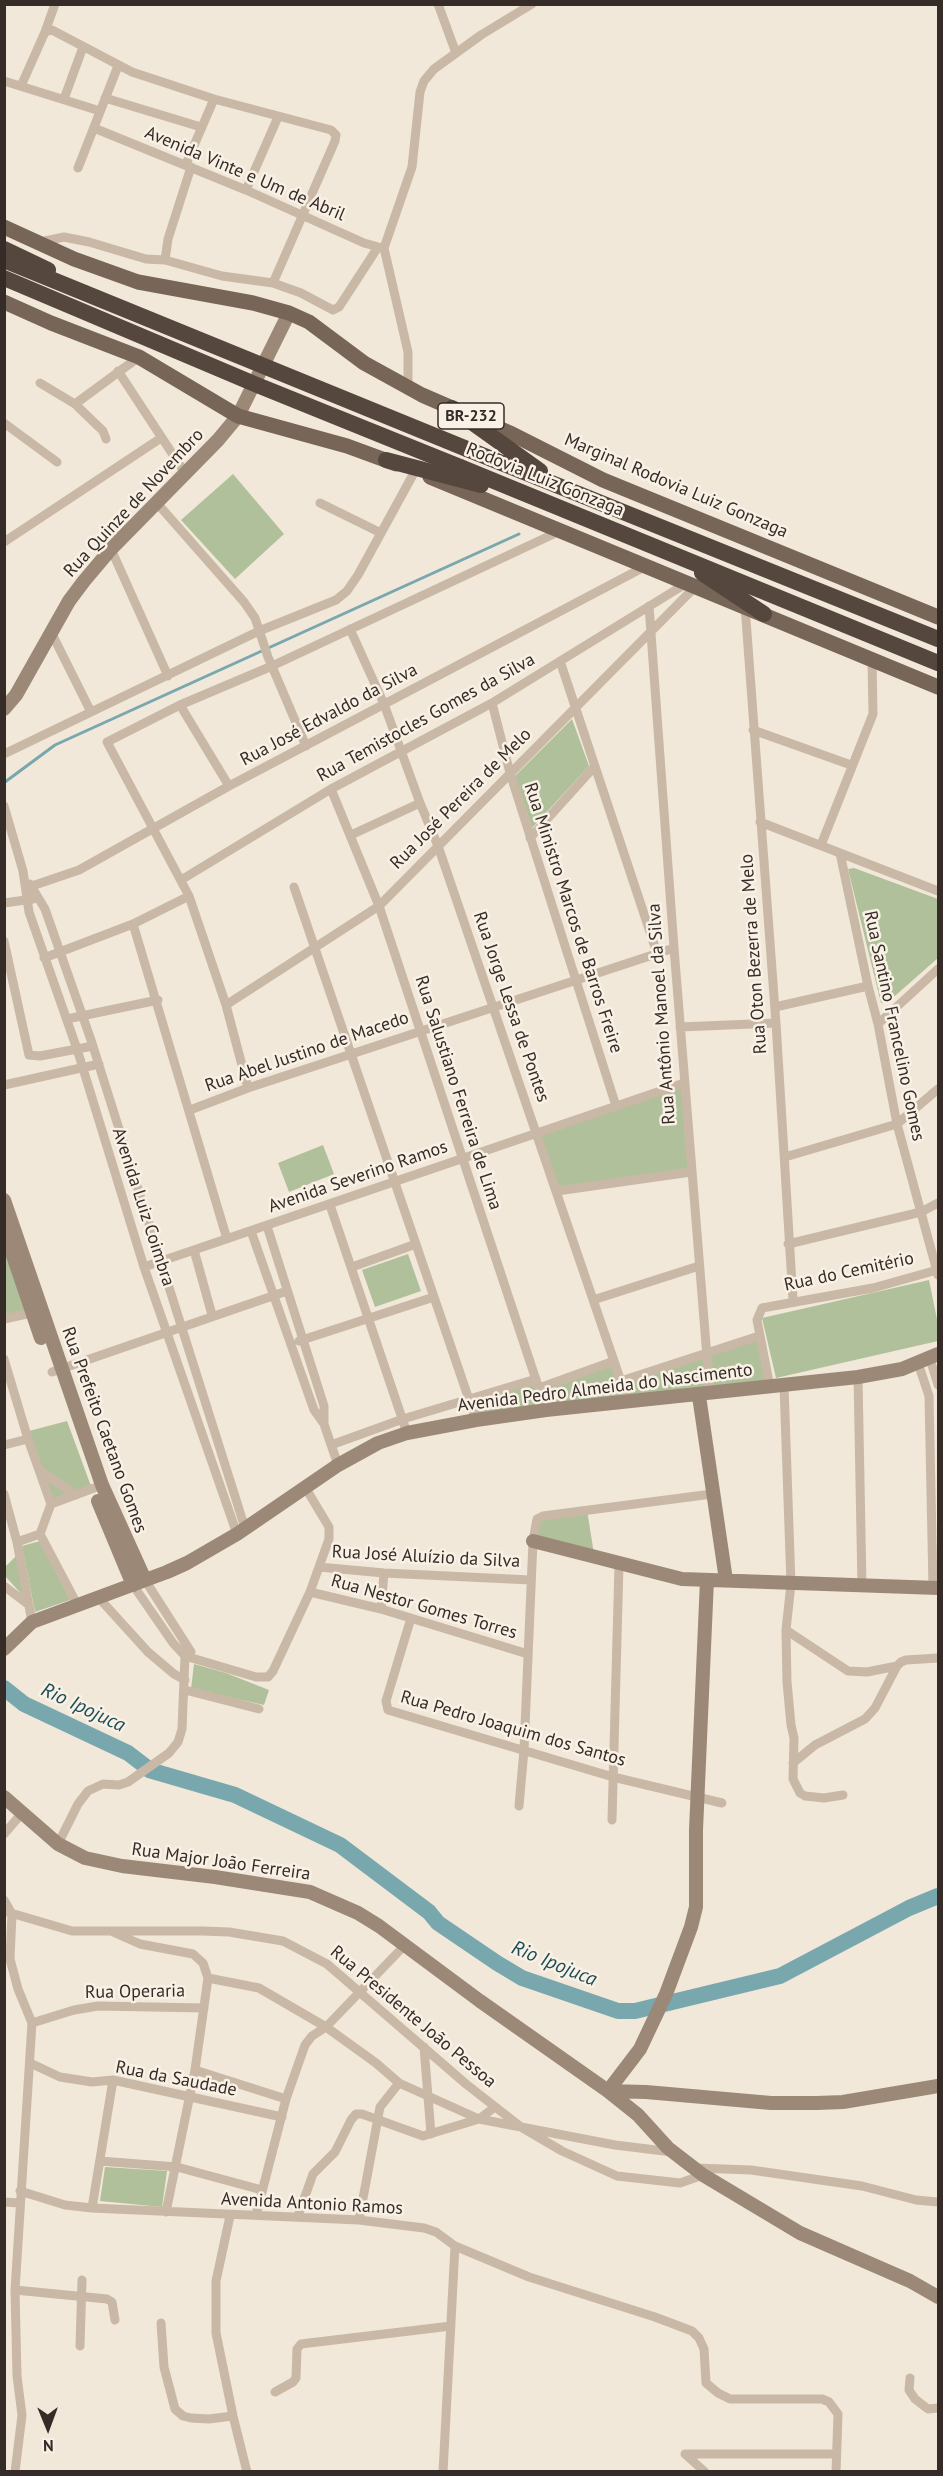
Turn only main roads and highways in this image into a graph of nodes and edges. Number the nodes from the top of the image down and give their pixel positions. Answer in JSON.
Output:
{"nodes":[{"id":1,"x":4,"y":227,"type":"edge"},
{"id":2,"x":4,"y":249,"type":"edge"},
{"id":3,"x":4,"y":260,"type":"edge"},
{"id":4,"x":4,"y":278,"type":"edge"},
{"id":5,"x":4,"y":302,"type":"edge"},
{"id":6,"x":110,"y":303,"type":"junction"},
{"id":7,"x":452,"y":408,"type":"junction"},
{"id":8,"x":386,"y":460,"type":"junction"},
{"id":9,"x":603,"y":505,"type":"junction"},
{"id":10,"x":577,"y":514,"type":"junction"},
{"id":11,"x":663,"y":549,"type":"junction"},
{"id":12,"x":764,"y":614,"type":"junction"},
{"id":13,"x":939,"y":617,"type":"edge"},
{"id":14,"x":939,"y":639,"type":"edge"},
{"id":15,"x":939,"y":663,"type":"edge"},
{"id":16,"x":939,"y":687,"type":"edge"}],
"edges":[{"from":1,"to":7,"type":"main road","name":"Marginal Rodovia Luiz Gonzaga","number":"BR-232"},
{"from":2,"to":6,"type":"highway"},
{"from":3,"to":6,"type":"highway","name":"Rodovia Luiz Gonzaga","number":"BR-232","bridge":true},
{"from":4,"to":10,"type":"highway","name":"Rodovia Luiz Gonzaga","number":"BR-232","bridge":true},
{"from":5,"to":8,"type":"main road"},
{"from":6,"to":9,"type":"highway","name":"Rodovia Luiz Gonzaga","number":"BR-232","bridge":true},
{"from":7,"to":9,"type":"highway"},
{"from":7,"to":13,"type":"main road","name":"Marginal Rodovia Luiz Gonzaga","number":"BR-232"},
{"from":8,"to":10,"type":"highway"},
{"from":8,"to":12,"type":"main road"},
{"from":9,"to":14,"type":"highway","name":"Rodovia Luiz Gonzaga","number":"BR-232"},
{"from":10,"to":11,"type":"highway","name":"Rodovia Luiz Gonzaga","number":"BR-232"},
{"from":11,"to":12,"type":"highway"},
{"from":11,"to":15,"type":"highway","name":"Rodovia Luiz Gonzaga","number":"BR-232"},
{"from":12,"to":16,"type":"main road"}]}
